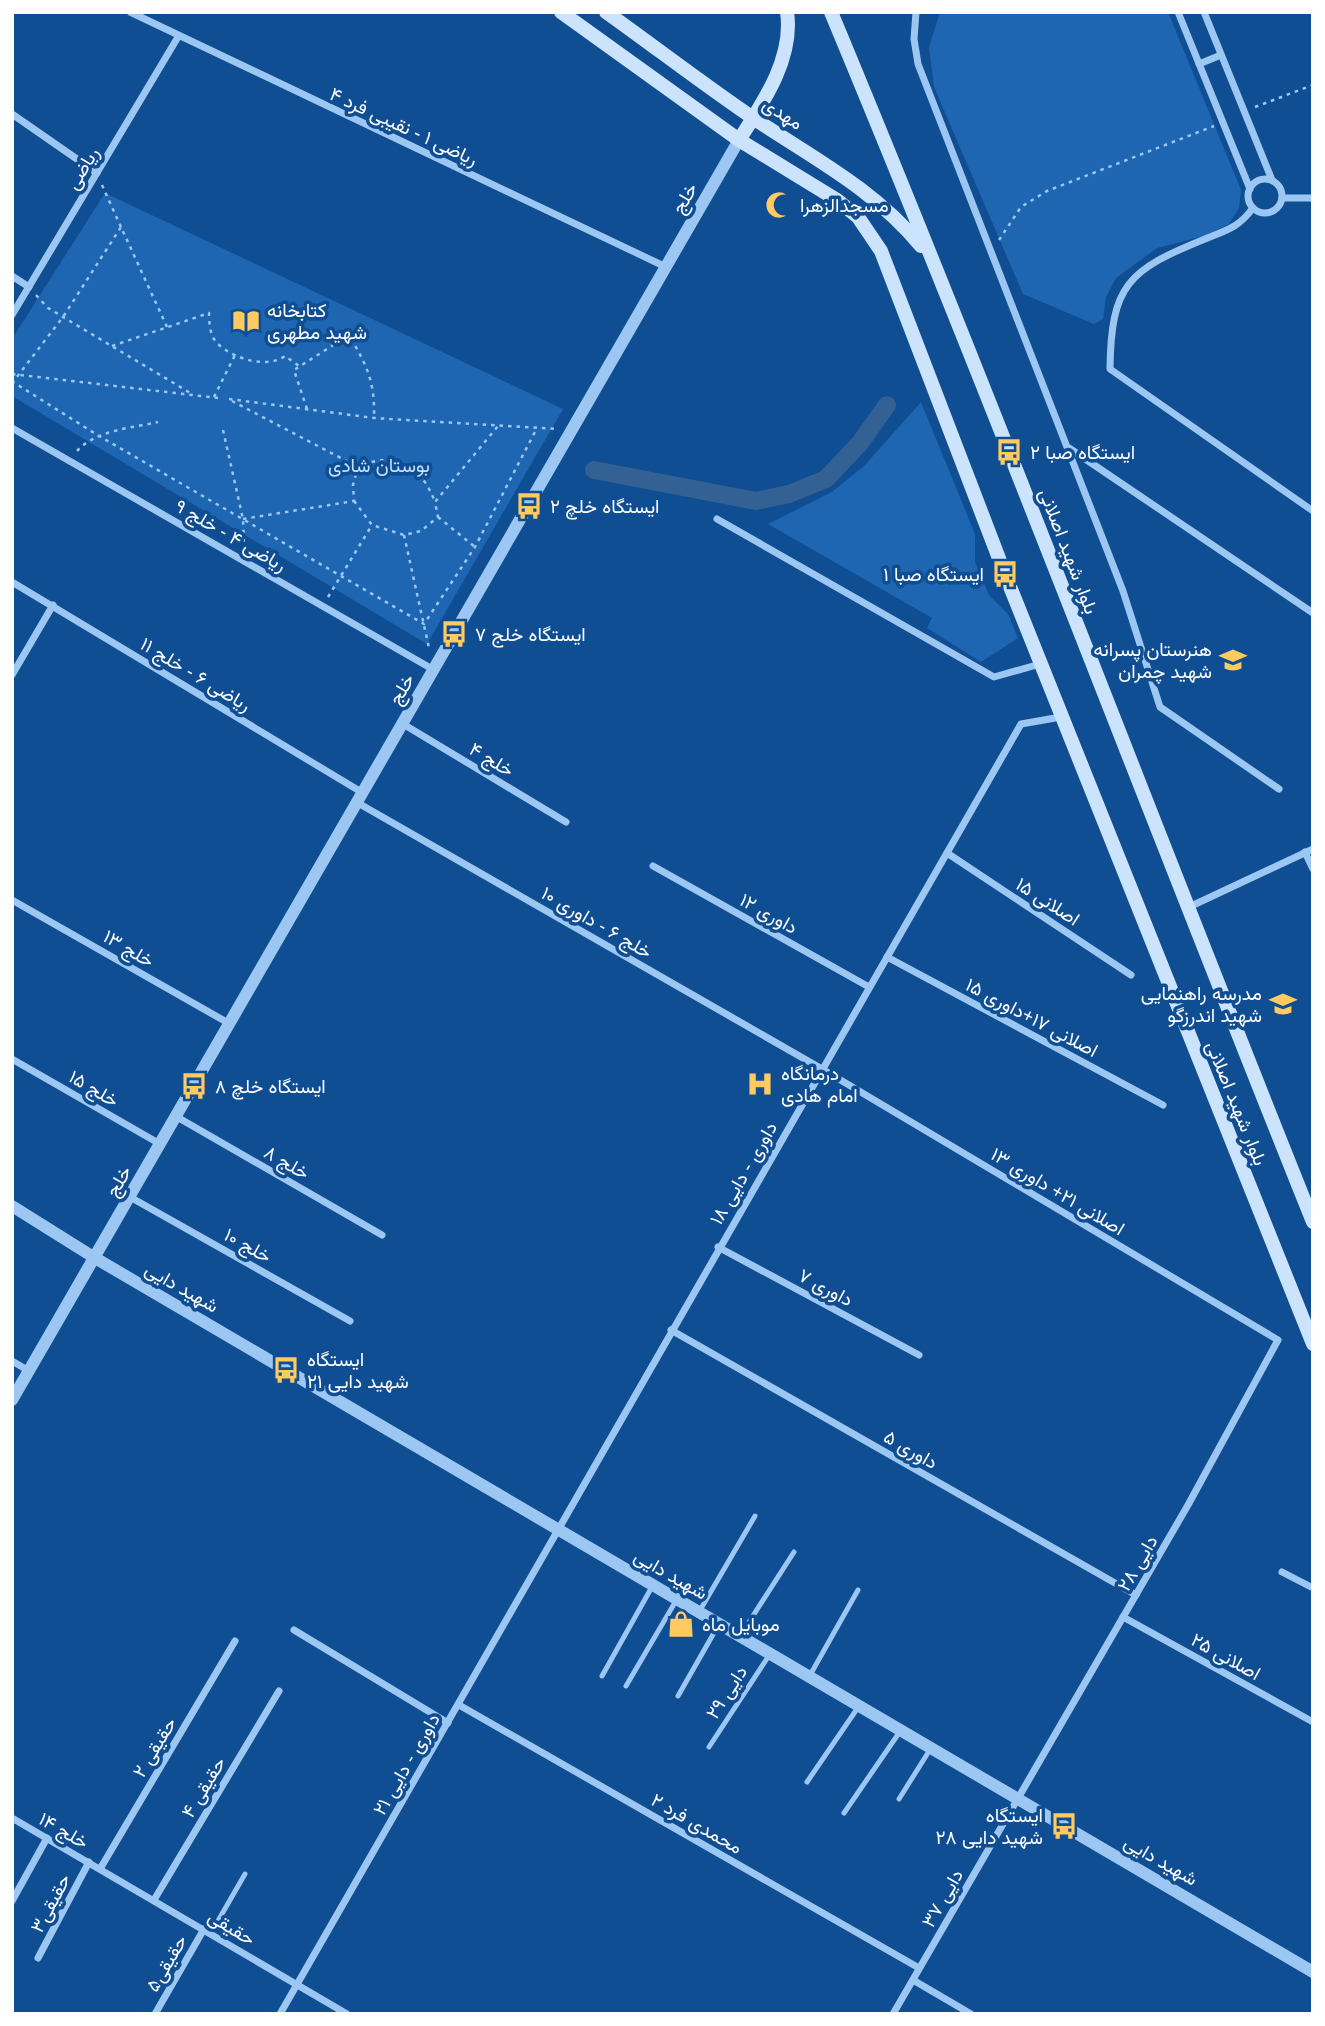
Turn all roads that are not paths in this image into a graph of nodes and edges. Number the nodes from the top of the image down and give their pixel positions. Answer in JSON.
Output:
{"nodes":[{"id":1,"x":130,"y":12,"type":"edge"},
{"id":2,"x":561,"y":12,"type":"edge"},
{"id":3,"x":606,"y":12,"type":"edge"},
{"id":4,"x":787,"y":12,"type":"edge"},
{"id":5,"x":831,"y":12,"type":"edge"},
{"id":6,"x":839,"y":12,"type":"edge"},
{"id":7,"x":916,"y":12,"type":"edge"},
{"id":8,"x":1178,"y":12,"type":"edge"},
{"id":9,"x":1204,"y":12,"type":"edge"},
{"id":10,"x":840,"y":34,"type":"junction"},
{"id":11,"x":178,"y":37,"type":"junction"},
{"id":12,"x":1221,"y":55,"type":"junction"},
{"id":13,"x":1199,"y":64,"type":"junction"},
{"id":14,"x":12,"y":114,"type":"edge"},
{"id":15,"x":753,"y":118,"type":"junction"},
{"id":16,"x":739,"y":140,"type":"junction"},
{"id":17,"x":97,"y":173,"type":"junction"},
{"id":18,"x":1272,"y":180,"type":"junction"},
{"id":19,"x":1250,"y":189,"type":"junction"},
{"id":20,"x":1282,"y":198,"type":"junction"},
{"id":21,"x":1313,"y":198,"type":"edge"},
{"id":22,"x":1254,"y":208,"type":"junction"},
{"id":23,"x":930,"y":257,"type":"junction"},
{"id":24,"x":666,"y":267,"type":"junction"},
{"id":25,"x":12,"y":276,"type":"edge"},
{"id":26,"x":29,"y":287,"type":"junction"},
{"id":27,"x":12,"y":315,"type":"edge"},
{"id":28,"x":12,"y":428,"type":"edge"},
{"id":29,"x":1069,"y":447,"type":"junction"},
{"id":30,"x":1313,"y":511,"type":"edge"},
{"id":31,"x":717,"y":519,"type":"dead end"},
{"id":32,"x":12,"y":582,"type":"edge"},
{"id":33,"x":53,"y":606,"type":"junction"},
{"id":34,"x":1313,"y":613,"type":"edge"},
{"id":35,"x":1041,"y":663,"type":"junction"},
{"id":36,"x":434,"y":670,"type":"junction"},
{"id":37,"x":12,"y":674,"type":"edge"},
{"id":38,"x":1062,"y":716,"type":"junction"},
{"id":39,"x":403,"y":724,"type":"junction"},
{"id":40,"x":1279,"y":789,"type":"dead end"},
{"id":41,"x":360,"y":798,"type":"junction"},
{"id":42,"x":566,"y":822,"type":"dead end"},
{"id":43,"x":1309,"y":850,"type":"edge"},
{"id":44,"x":947,"y":853,"type":"junction"},
{"id":45,"x":653,"y":866,"type":"dead end"},
{"id":46,"x":1313,"y":869,"type":"edge"},
{"id":47,"x":12,"y":900,"type":"edge"},
{"id":48,"x":1186,"y":908,"type":"junction"},
{"id":49,"x":887,"y":957,"type":"junction"},
{"id":50,"x":1132,"y":975,"type":"dead end"},
{"id":51,"x":869,"y":987,"type":"junction"},
{"id":52,"x":230,"y":1024,"type":"junction"},
{"id":53,"x":12,"y":1059,"type":"edge"},
{"id":54,"x":821,"y":1069,"type":"junction"},
{"id":55,"x":1163,"y":1105,"type":"dead end"},
{"id":56,"x":177,"y":1117,"type":"junction"},
{"id":57,"x":161,"y":1144,"type":"junction"},
{"id":58,"x":130,"y":1197,"type":"junction"},
{"id":59,"x":12,"y":1206,"type":"edge"},
{"id":60,"x":1313,"y":1222,"type":"edge"},
{"id":61,"x":382,"y":1235,"type":"dead end"},
{"id":62,"x":719,"y":1247,"type":"junction"},
{"id":63,"x":95,"y":1258,"type":"junction"},
{"id":64,"x":350,"y":1321,"type":"dead end"},
{"id":65,"x":671,"y":1330,"type":"junction"},
{"id":66,"x":1278,"y":1340,"type":"joint"},
{"id":67,"x":1313,"y":1345,"type":"edge"},
{"id":68,"x":919,"y":1355,"type":"dead end"},
{"id":69,"x":12,"y":1361,"type":"edge"},
{"id":70,"x":29,"y":1371,"type":"junction"},
{"id":71,"x":12,"y":1400,"type":"edge"},
{"id":72,"x":755,"y":1516,"type":"dead end"},
{"id":73,"x":560,"y":1531,"type":"junction"},
{"id":74,"x":794,"y":1552,"type":"dead end"},
{"id":75,"x":1282,"y":1572,"type":"dead end"},
{"id":76,"x":653,"y":1586,"type":"junction"},
{"id":77,"x":1313,"y":1588,"type":"edge"},
{"id":78,"x":858,"y":1590,"type":"dead end"},
{"id":79,"x":1136,"y":1595,"type":"junction"},
{"id":80,"x":677,"y":1599,"type":"junction"},
{"id":81,"x":699,"y":1612,"type":"junction"},
{"id":82,"x":1123,"y":1617,"type":"junction"},
{"id":83,"x":719,"y":1624,"type":"junction"},
{"id":84,"x":294,"y":1630,"type":"dead end"},
{"id":85,"x":740,"y":1636,"type":"junction"},
{"id":86,"x":235,"y":1641,"type":"dead end"},
{"id":87,"x":770,"y":1654,"type":"junction"},
{"id":88,"x":602,"y":1676,"type":"dead end"},
{"id":89,"x":809,"y":1677,"type":"junction"},
{"id":90,"x":626,"y":1686,"type":"dead end"},
{"id":91,"x":279,"y":1691,"type":"dead end"},
{"id":92,"x":678,"y":1696,"type":"dead end"},
{"id":93,"x":459,"y":1704,"type":"junction"},
{"id":94,"x":859,"y":1706,"type":"junction"},
{"id":95,"x":1313,"y":1722,"type":"edge"},
{"id":96,"x":448,"y":1724,"type":"junction"},
{"id":97,"x":901,"y":1730,"type":"junction"},
{"id":98,"x":709,"y":1747,"type":"dead end"},
{"id":99,"x":931,"y":1748,"type":"junction"},
{"id":100,"x":807,"y":1782,"type":"dead end"},
{"id":101,"x":900,"y":1799,"type":"dead end"},
{"id":102,"x":1018,"y":1799,"type":"junction"},
{"id":103,"x":844,"y":1813,"type":"dead end"},
{"id":104,"x":12,"y":1818,"type":"edge"},
{"id":105,"x":47,"y":1838,"type":"junction"},
{"id":106,"x":89,"y":1862,"type":"junction"},
{"id":107,"x":100,"y":1869,"type":"junction"},
{"id":108,"x":245,"y":1874,"type":"dead end"},
{"id":109,"x":154,"y":1900,"type":"junction"},
{"id":110,"x":12,"y":1901,"type":"edge"},
{"id":111,"x":208,"y":1931,"type":"junction"},
{"id":112,"x":38,"y":1958,"type":"dead end"},
{"id":113,"x":919,"y":1968,"type":"junction"},
{"id":114,"x":1313,"y":1972,"type":"edge"},
{"id":115,"x":913,"y":1980,"type":"junction"},
{"id":116,"x":296,"y":1985,"type":"junction"},
{"id":117,"x":155,"y":2014,"type":"edge"},
{"id":118,"x":280,"y":2014,"type":"edge"},
{"id":119,"x":347,"y":2014,"type":"edge"},
{"id":120,"x":893,"y":2014,"type":"edge"},
{"id":121,"x":971,"y":2014,"type":"edge"}],
"edges":[{"from":1,"to":11,"type":"street","name":"ریاضی ۱ - نقیبی فرد ۴"},
{"from":2,"to":16,"type":"main road"},
{"from":3,"to":15,"type":"main road","name":"مهدی"},
{"from":4,"to":15,"type":"main road"},
{"from":5,"to":10,"type":"main road","name":"بلوار شهید اصلانی"},
{"from":6,"to":10,"type":"street"},
{"from":7,"to":29,"type":"street"},
{"from":8,"to":13,"type":"street"},
{"from":9,"to":12,"type":"street"},
{"from":10,"to":23,"type":"main road","name":"بلوار شهید اصلانی"},
{"from":11,"to":17,"type":"street","name":"ریاضی"},
{"from":11,"to":24,"type":"street","name":"ریاضی ۱ - نقیبی فرد ۴"},
{"from":12,"to":13,"type":"street"},
{"from":12,"to":18,"type":"street"},
{"from":13,"to":19,"type":"street"},
{"from":14,"to":17,"type":"street"},
{"from":15,"to":16,"type":"main road"},
{"from":15,"to":23,"type":"main road","name":"مهدی"},
{"from":16,"to":24,"type":"street","name":"خلج"},
{"from":16,"to":35,"type":"main road","name":"بلوار شهید اصلانی"},
{"from":17,"to":26,"type":"street","name":"ریاضی"},
{"from":18,"to":19,"type":"street"},
{"from":18,"to":20,"type":"street"},
{"from":19,"to":22,"type":"street"},
{"from":20,"to":21,"type":"street"},
{"from":20,"to":22,"type":"street"},
{"from":22,"to":30,"type":"street"},
{"from":23,"to":48,"type":"main road","name":"بلوار شهید اصلانی"},
{"from":24,"to":36,"type":"street","name":"خلج"},
{"from":25,"to":26,"type":"street"},
{"from":26,"to":27,"type":"street","name":"ریاضی"},
{"from":28,"to":36,"type":"street","name":"ریاضی ۴ - خلج ۹"},
{"from":29,"to":34,"type":"street"},
{"from":29,"to":40,"type":"street"},
{"from":31,"to":35,"type":"street"},
{"from":32,"to":33,"type":"street","name":"ریاضی ۶ - خلج ۱۱"},
{"from":33,"to":37,"type":"street"},
{"from":33,"to":41,"type":"street","name":"ریاضی ۶ - خلج ۱۱"},
{"from":35,"to":38,"type":"main road","name":"بلوار شهید اصلانی"},
{"from":36,"to":39,"type":"street","name":"خلج"},
{"from":38,"to":44,"type":"street","name":"داوری - دایی ۱۸"},
{"from":38,"to":67,"type":"main road","name":"بلوار شهید اصلانی"},
{"from":39,"to":41,"type":"street","name":"خلج"},
{"from":39,"to":42,"type":"street","name":"خلج ۴"},
{"from":41,"to":52,"type":"street","name":"خلج"},
{"from":41,"to":54,"type":"street","name":"خلج ۶ - داوری ۱۰"},
{"from":43,"to":46,"type":"street"},
{"from":43,"to":48,"type":"street"},
{"from":44,"to":49,"type":"street","name":"داوری - دایی ۱۸"},
{"from":44,"to":50,"type":"street","name":"اصلانی ۱۵"},
{"from":45,"to":51,"type":"street","name":"داوری ۱۲"},
{"from":47,"to":52,"type":"street","name":"خلج ۱۳"},
{"from":48,"to":60,"type":"main road","name":"بلوار شهید اصلانی"},
{"from":49,"to":51,"type":"street","name":"داوری - دایی ۱۸"},
{"from":49,"to":55,"type":"street","name":"اصلانی ۱۷+داوری ۱۵"},
{"from":51,"to":54,"type":"street","name":"داوری - دایی ۱۸"},
{"from":52,"to":56,"type":"street","name":"خلج"},
{"from":53,"to":57,"type":"street","name":"خلج ۱۵"},
{"from":54,"to":62,"type":"street","name":"داوری - دایی ۱۸"},
{"from":54,"to":66,"type":"street","name":"اصلانی ۲۱+ داوری ۱۳"},
{"from":56,"to":57,"type":"street","name":"خلج"},
{"from":56,"to":61,"type":"street","name":"خلج ۸"},
{"from":57,"to":58,"type":"street","name":"خلج"},
{"from":58,"to":63,"type":"street","name":"خلج"},
{"from":58,"to":64,"type":"street","name":"خلج ۱۰"},
{"from":59,"to":63,"type":"street","name":"شهید دایی"},
{"from":62,"to":65,"type":"street","name":"داوری - دایی ۱۸"},
{"from":62,"to":68,"type":"street","name":"داوری ۷"},
{"from":63,"to":70,"type":"street","name":"خلج"},
{"from":63,"to":73,"type":"street","name":"شهید دایی"},
{"from":65,"to":73,"type":"street","name":"داوری - دایی ۱۸"},
{"from":65,"to":79,"type":"street","name":"داوری ۵"},
{"from":66,"to":79,"type":"street","name":"دایی ۲۸"},
{"from":69,"to":70,"type":"street"},
{"from":70,"to":71,"type":"street","name":"خلج"},
{"from":72,"to":81,"type":"lane"},
{"from":73,"to":76,"type":"street","name":"شهید دایی"},
{"from":73,"to":93,"type":"street","name":"داوری - دایی ۲۱"},
{"from":74,"to":85,"type":"lane"},
{"from":75,"to":77,"type":"street"},
{"from":76,"to":80,"type":"street","name":"شهید دایی"},
{"from":76,"to":88,"type":"lane"},
{"from":78,"to":89,"type":"lane"},
{"from":79,"to":82,"type":"street","name":"دایی ۲۸"},
{"from":80,"to":81,"type":"street","name":"شهید دایی"},
{"from":80,"to":90,"type":"lane"},
{"from":81,"to":83,"type":"street","name":"شهید دایی"},
{"from":82,"to":95,"type":"street","name":"اصلانی ۲۵"},
{"from":82,"to":102,"type":"street","name":"دایی ۲۸"},
{"from":83,"to":85,"type":"street","name":"شهید دایی"},
{"from":83,"to":92,"type":"lane"},
{"from":84,"to":96,"type":"street"},
{"from":85,"to":87,"type":"street","name":"شهید دایی"},
{"from":86,"to":107,"type":"street","name":"حقیقی ۲"},
{"from":87,"to":89,"type":"street","name":"شهید دایی"},
{"from":87,"to":98,"type":"lane","name":"دایی ۲۹"},
{"from":89,"to":94,"type":"street","name":"شهید دایی"},
{"from":91,"to":109,"type":"street","name":"حقیقی ۴"},
{"from":93,"to":96,"type":"street","name":"داوری - دایی ۲۱"},
{"from":93,"to":113,"type":"street","name":"محمدی فرد ۲"},
{"from":94,"to":97,"type":"street","name":"شهید دایی"},
{"from":94,"to":100,"type":"lane"},
{"from":96,"to":116,"type":"street","name":"داوری - دایی ۲۱"},
{"from":97,"to":99,"type":"street","name":"شهید دایی"},
{"from":97,"to":103,"type":"lane"},
{"from":99,"to":101,"type":"lane"},
{"from":99,"to":102,"type":"street","name":"شهید دایی"},
{"from":102,"to":113,"type":"street","name":"دایی ۳۷"},
{"from":102,"to":114,"type":"street","name":"شهید دایی"},
{"from":104,"to":105,"type":"street","name":"خلج ۱۴"},
{"from":105,"to":106,"type":"street","name":"خلج ۱۴"},
{"from":105,"to":110,"type":"street"},
{"from":106,"to":107,"type":"street","name":"خلج ۱۴"},
{"from":106,"to":112,"type":"street","name":"حقیقی۳"},
{"from":107,"to":109,"type":"street","name":"حقیقی"},
{"from":108,"to":111,"type":"lane"},
{"from":109,"to":111,"type":"street","name":"حقیقی"},
{"from":111,"to":116,"type":"street","name":"حقیقی"},
{"from":111,"to":117,"type":"street","name":"حقیقی۵"},
{"from":113,"to":115,"type":"street","name":"دایی ۳۷"},
{"from":115,"to":120,"type":"street","name":"دایی ۳۷"},
{"from":115,"to":121,"type":"street"},
{"from":116,"to":118,"type":"street","name":"داوری - دایی ۲۱"},
{"from":116,"to":119,"type":"street","name":"حقیقی"}]}
